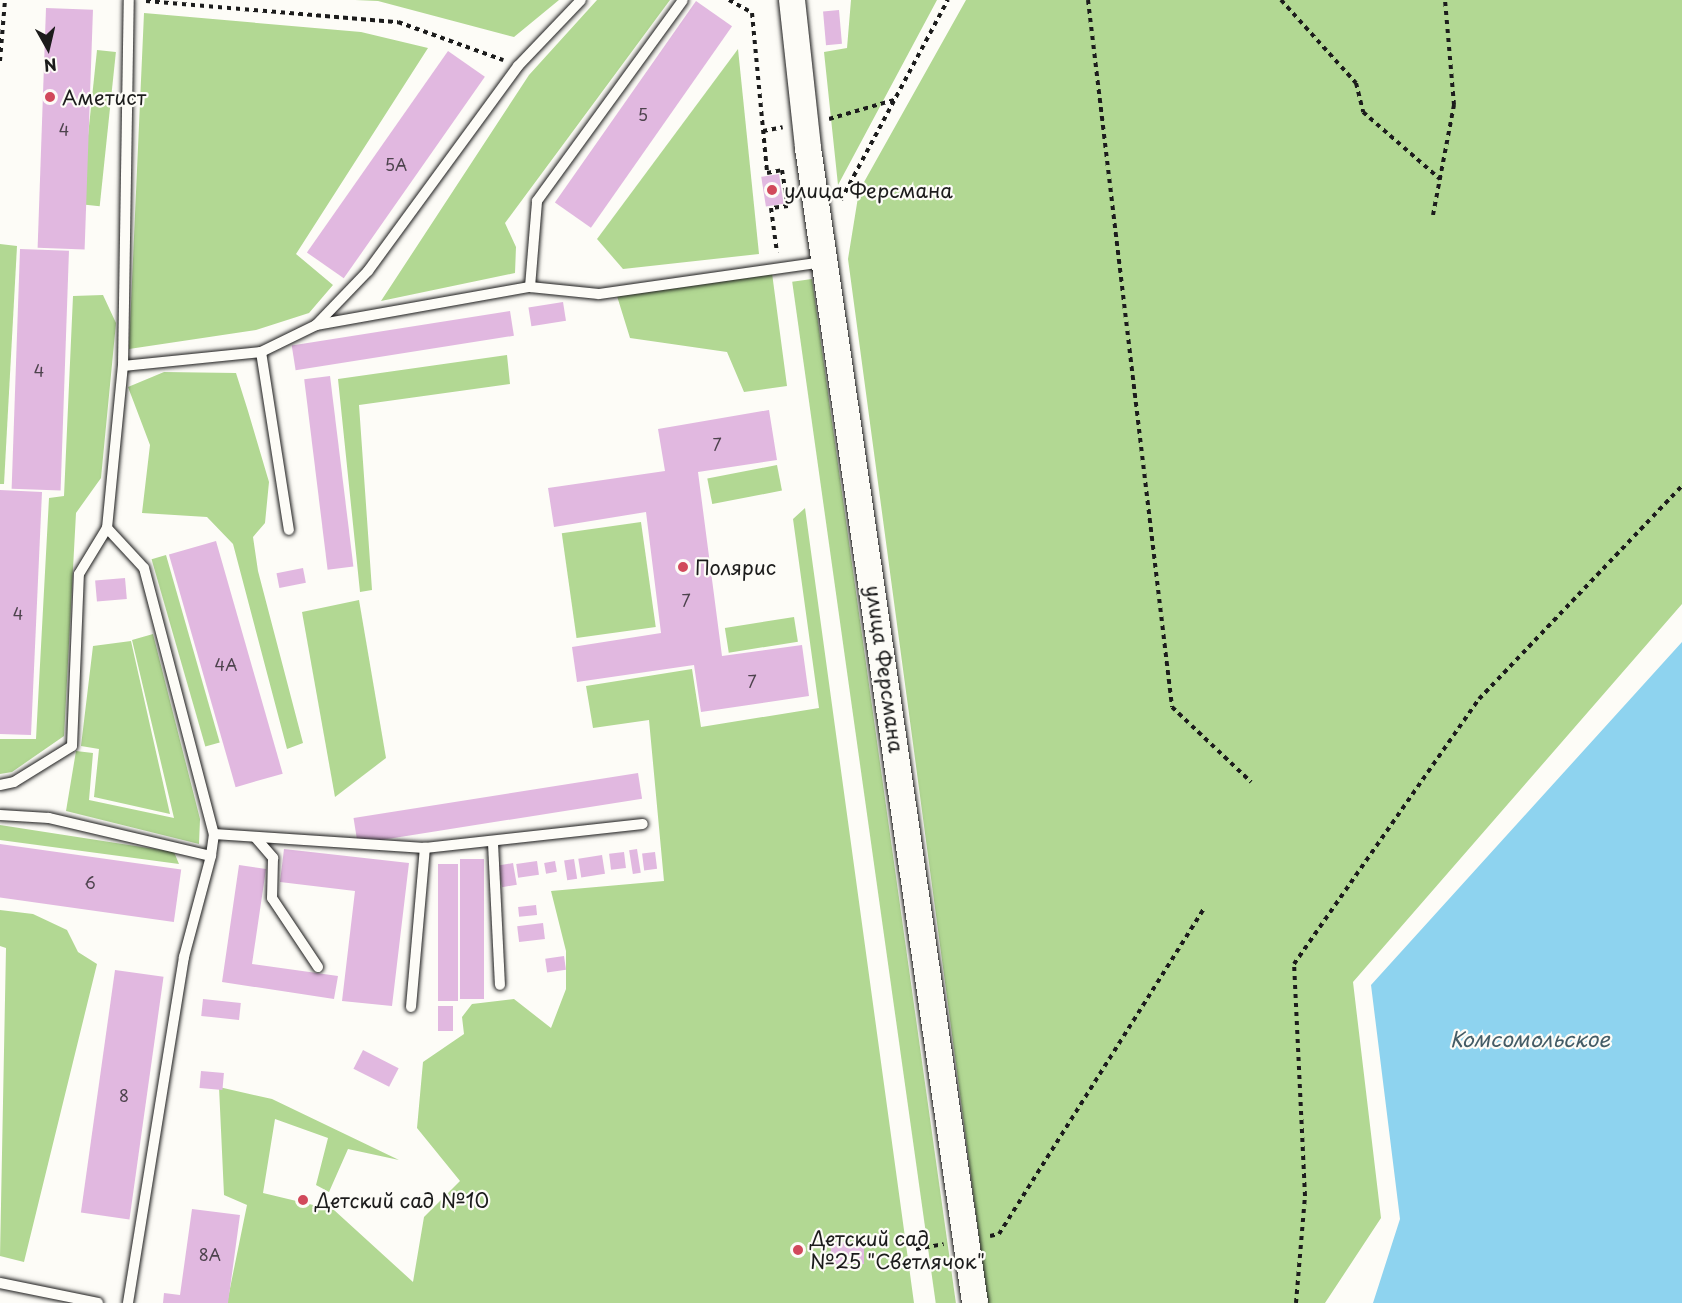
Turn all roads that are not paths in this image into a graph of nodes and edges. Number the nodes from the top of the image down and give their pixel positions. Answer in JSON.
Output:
{"nodes":[{"id":1,"x":129,"y":0,"type":"edge"},
{"id":2,"x":581,"y":0,"type":"edge"},
{"id":3,"x":683,"y":0,"type":"edge"},
{"id":4,"x":792,"y":0,"type":"edge"},
{"id":5,"x":827,"y":261,"type":"junction"},
{"id":6,"x":530,"y":287,"type":"junction"},
{"id":7,"x":316,"y":325,"type":"junction"},
{"id":8,"x":261,"y":352,"type":"junction"},
{"id":9,"x":123,"y":366,"type":"junction"},
{"id":10,"x":106,"y":528,"type":"junction"},
{"id":11,"x":289,"y":530,"type":"dead end"},
{"id":12,"x":0,"y":785,"type":"edge"},
{"id":13,"x":0,"y":815,"type":"edge"},
{"id":14,"x":643,"y":824,"type":"dead end"},
{"id":15,"x":214,"y":834,"type":"junction"},
{"id":16,"x":255,"y":837,"type":"junction"},
{"id":17,"x":493,"y":843,"type":"junction"},
{"id":18,"x":426,"y":848,"type":"junction"},
{"id":19,"x":211,"y":856,"type":"junction"},
{"id":20,"x":318,"y":967,"type":"dead end"},
{"id":21,"x":500,"y":985,"type":"dead end"},
{"id":22,"x":411,"y":1007,"type":"dead end"},
{"id":23,"x":0,"y":1283,"type":"edge"},
{"id":24,"x":98,"y":1303,"type":"edge"},
{"id":25,"x":128,"y":1303,"type":"edge"},
{"id":26,"x":975,"y":1303,"type":"edge"}],
"edges":[{"from":1,"to":9,"type":"lane"},
{"from":2,"to":7,"type":"lane"},
{"from":3,"to":6,"type":"lane"},
{"from":4,"to":5,"type":"street","name":"улица Ферсмана"},
{"from":5,"to":6,"type":"lane"},
{"from":5,"to":26,"type":"street","name":"улица Ферсмана"},
{"from":6,"to":7,"type":"lane"},
{"from":7,"to":8,"type":"lane"},
{"from":8,"to":9,"type":"lane"},
{"from":8,"to":11,"type":"lane"},
{"from":9,"to":10,"type":"lane"},
{"from":10,"to":12,"type":"lane"},
{"from":10,"to":15,"type":"lane"},
{"from":13,"to":19,"type":"lane"},
{"from":14,"to":17,"type":"lane"},
{"from":15,"to":16,"type":"lane"},
{"from":15,"to":19,"type":"lane"},
{"from":16,"to":18,"type":"lane"},
{"from":16,"to":20,"type":"lane"},
{"from":17,"to":18,"type":"lane"},
{"from":17,"to":21,"type":"lane"},
{"from":18,"to":22,"type":"lane"},
{"from":19,"to":25,"type":"lane"},
{"from":23,"to":24,"type":"lane"}]}
